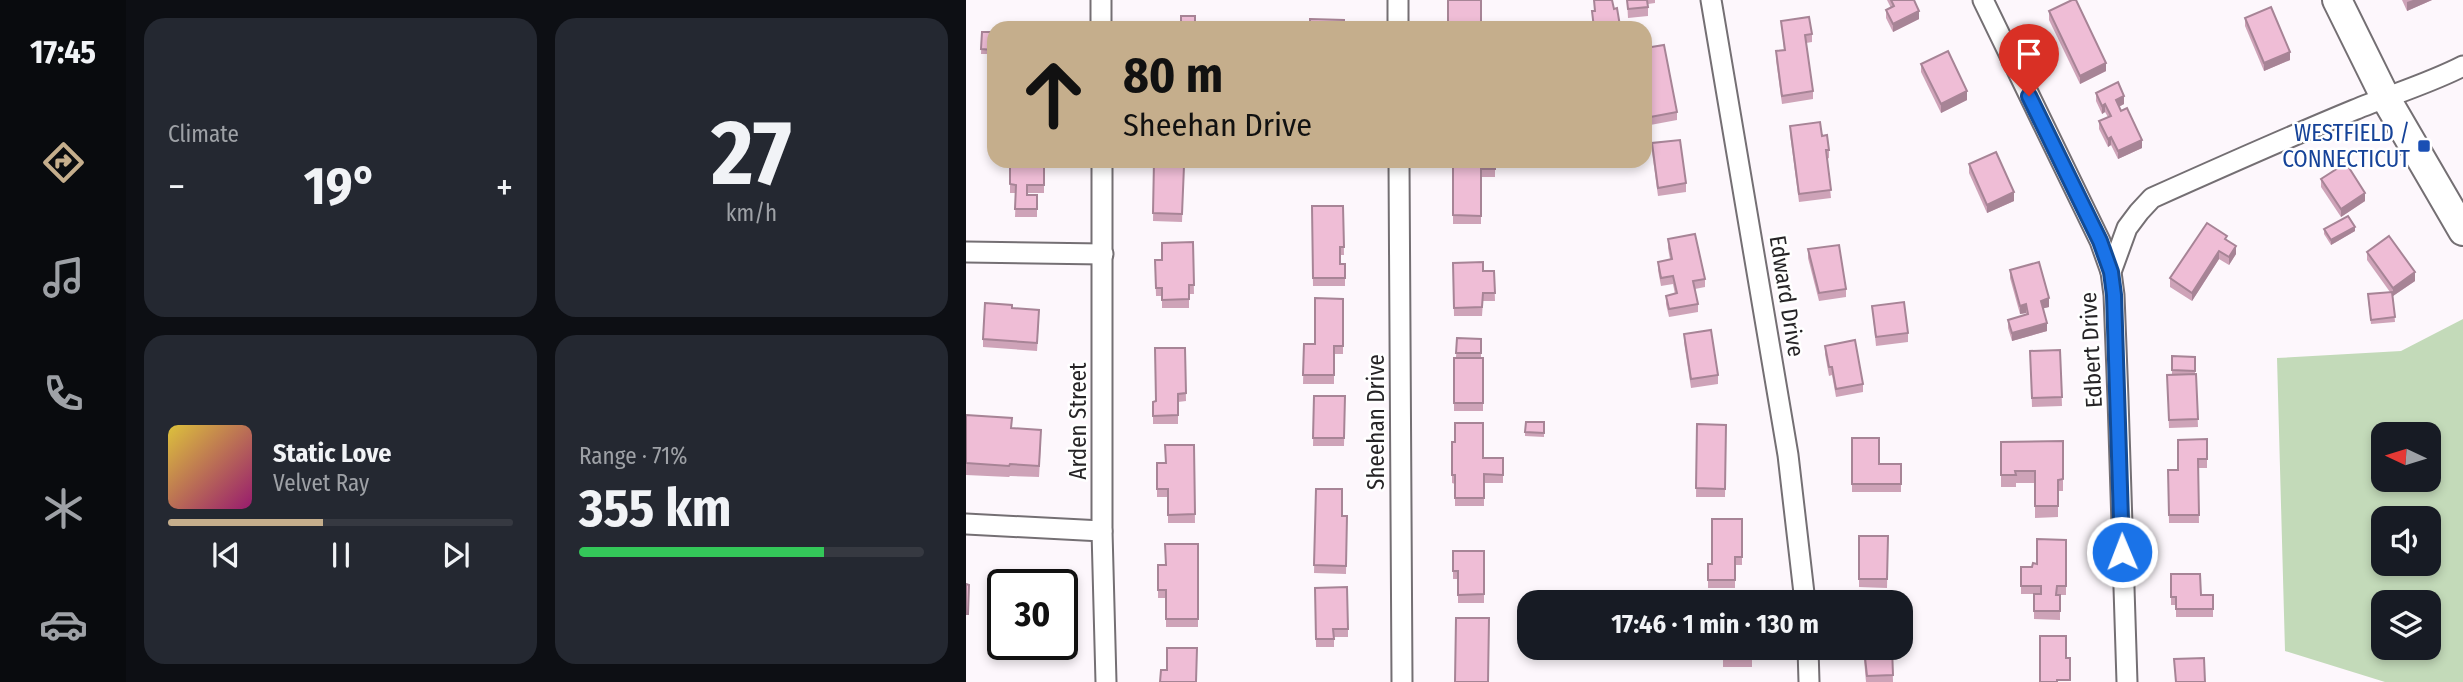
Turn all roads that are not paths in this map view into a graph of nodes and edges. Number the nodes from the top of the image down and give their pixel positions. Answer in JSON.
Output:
{"nodes":[{"id":1,"x":1101,"y":0,"type":"edge"},
{"id":2,"x":1398,"y":0,"type":"edge"},
{"id":3,"x":1711,"y":0,"type":"edge"},
{"id":4,"x":1983,"y":0,"type":"edge"},
{"id":5,"x":2337,"y":0,"type":"edge"},
{"id":6,"x":1101,"y":21,"type":"edge"},
{"id":7,"x":1398,"y":21,"type":"edge"},
{"id":8,"x":2463,"y":66,"type":"edge"},
{"id":9,"x":2385,"y":97,"type":"junction"},
{"id":10,"x":1102,"y":168,"type":"edge"},
{"id":11,"x":1399,"y":168,"type":"edge"},
{"id":12,"x":2463,"y":231,"type":"edge"},
{"id":13,"x":966,"y":252,"type":"edge"},
{"id":14,"x":1103,"y":254,"type":"junction"},
{"id":15,"x":2111,"y":272,"type":"junction"},
{"id":16,"x":966,"y":524,"type":"edge"},
{"id":17,"x":1102,"y":531,"type":"junction"},
{"id":18,"x":1804,"y":590,"type":"edge"},
{"id":19,"x":1809,"y":660,"type":"edge"},
{"id":20,"x":1106,"y":682,"type":"edge"},
{"id":21,"x":1402,"y":682,"type":"edge"},
{"id":22,"x":1810,"y":682,"type":"edge"},
{"id":23,"x":2127,"y":682,"type":"edge"}],
"edges":[{"from":1,"to":6,"type":"street"},
{"from":2,"to":7,"type":"street"},
{"from":3,"to":18,"type":"street","name":"Edward Drive"},
{"from":4,"to":15,"type":"street"},
{"from":5,"to":9,"type":"main road"},
{"from":8,"to":9,"type":"street","name":"Edbert Drive"},
{"from":9,"to":12,"type":"main road"},
{"from":9,"to":15,"type":"street","name":"Edbert Drive"},
{"from":10,"to":14,"type":"street","name":"Arden Street"},
{"from":11,"to":21,"type":"street","name":"Sheehan Drive"},
{"from":13,"to":14,"type":"street"},
{"from":14,"to":17,"type":"street","name":"Arden Street"},
{"from":15,"to":23,"type":"street","name":"Edbert Drive"},
{"from":16,"to":17,"type":"street"},
{"from":17,"to":20,"type":"street","name":"Arden Street"},
{"from":19,"to":22,"type":"street"}]}
